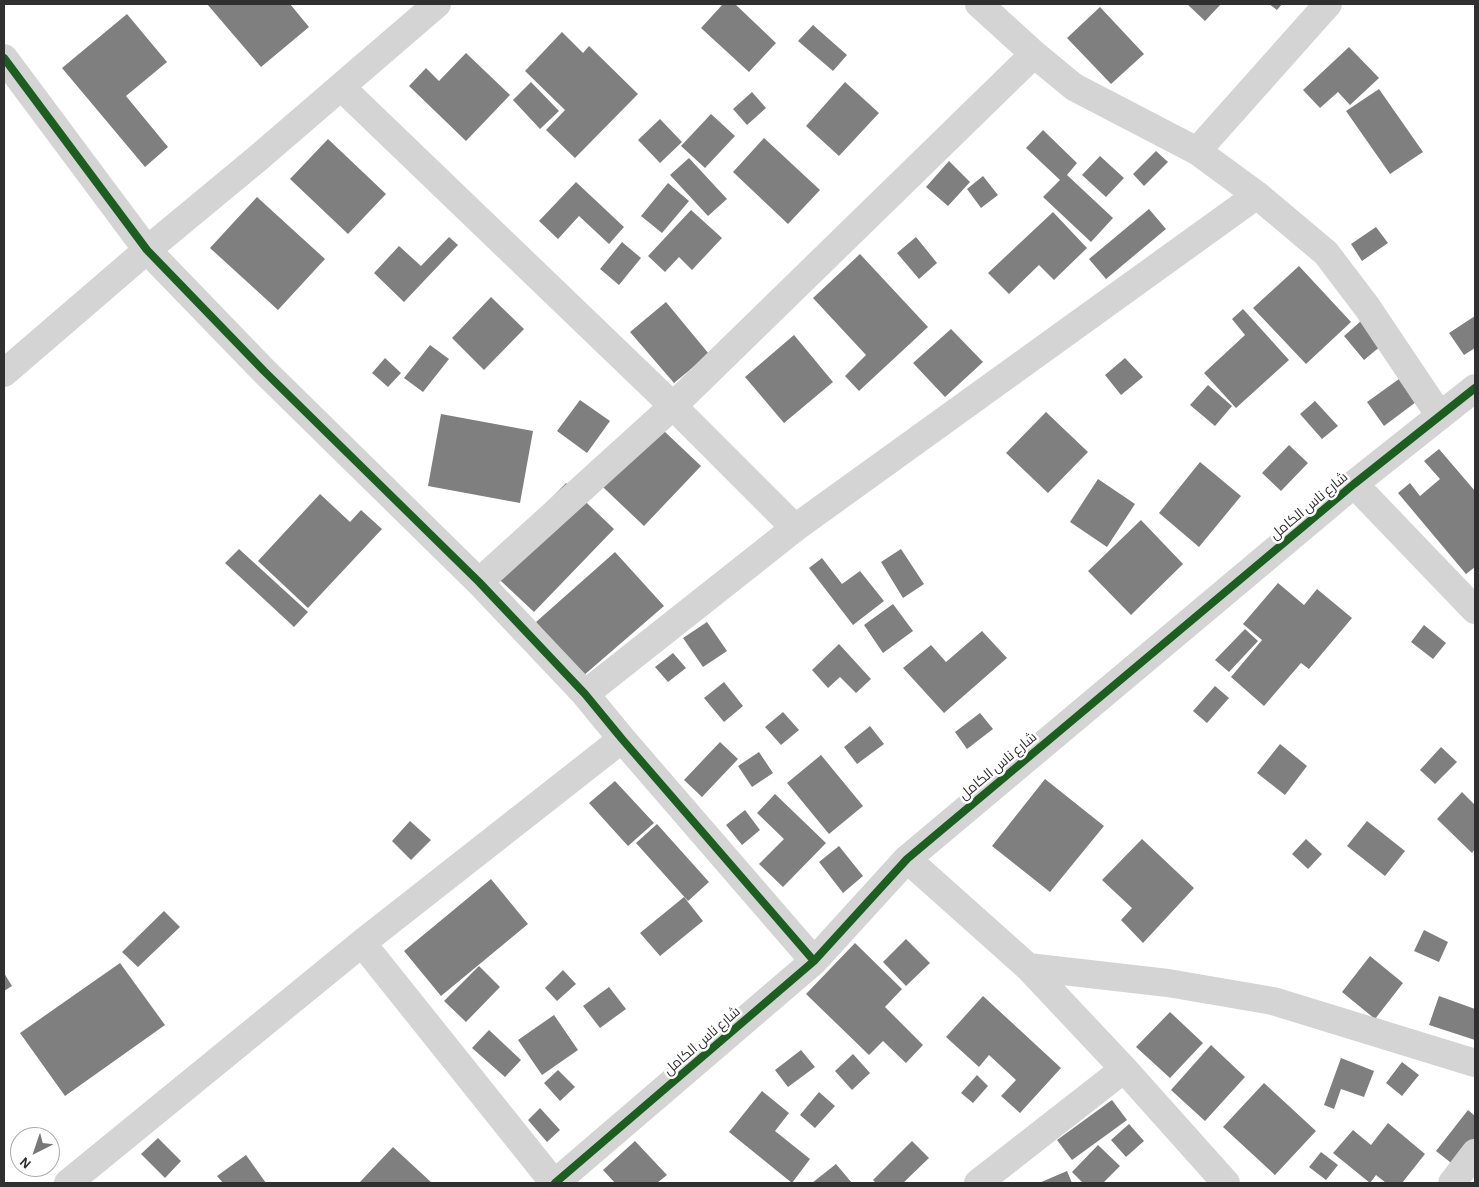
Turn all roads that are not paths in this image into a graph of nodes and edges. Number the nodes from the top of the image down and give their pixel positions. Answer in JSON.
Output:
{"nodes":[{"id":1,"x":437,"y":4,"type":"edge"},
{"id":2,"x":979,"y":4,"type":"edge"},
{"id":3,"x":1328,"y":4,"type":"edge"},
{"id":4,"x":1034,"y":54,"type":"junction"},
{"id":5,"x":4,"y":58,"type":"edge"},
{"id":6,"x":341,"y":87,"type":"junction"},
{"id":7,"x":1197,"y":151,"type":"junction"},
{"id":8,"x":1257,"y":195,"type":"junction"},
{"id":9,"x":147,"y":250,"type":"junction"},
{"id":10,"x":4,"y":373,"type":"edge"},
{"id":11,"x":1475,"y":388,"type":"edge"},
{"id":12,"x":673,"y":406,"type":"junction"},
{"id":13,"x":1440,"y":416,"type":"junction"},
{"id":14,"x":1354,"y":484,"type":"junction"},
{"id":15,"x":795,"y":528,"type":"junction"},
{"id":16,"x":479,"y":582,"type":"junction"},
{"id":17,"x":1475,"y":610,"type":"edge"},
{"id":18,"x":585,"y":694,"type":"junction"},
{"id":19,"x":622,"y":739,"type":"junction"},
{"id":20,"x":907,"y":859,"type":"junction"},
{"id":21,"x":362,"y":943,"type":"junction"},
{"id":22,"x":814,"y":962,"type":"junction"},
{"id":23,"x":1028,"y":967,"type":"junction"},
{"id":24,"x":1475,"y":1063,"type":"edge"},
{"id":25,"x":1124,"y":1069,"type":"junction"},
{"id":26,"x":1475,"y":1153,"type":"edge"},
{"id":27,"x":68,"y":1183,"type":"edge"},
{"id":28,"x":555,"y":1183,"type":"edge"},
{"id":29,"x":978,"y":1183,"type":"edge"},
{"id":30,"x":1226,"y":1183,"type":"edge"},
{"id":31,"x":1452,"y":1183,"type":"edge"}],
"edges":[{"from":1,"to":6,"type":"street"},
{"from":2,"to":4,"type":"street"},
{"from":3,"to":7,"type":"street"},
{"from":4,"to":7,"type":"street"},
{"from":4,"to":12,"type":"street"},
{"from":5,"to":9,"type":"street"},
{"from":6,"to":9,"type":"street"},
{"from":6,"to":12,"type":"street"},
{"from":7,"to":8,"type":"street"},
{"from":8,"to":13,"type":"street"},
{"from":8,"to":15,"type":"street"},
{"from":9,"to":10,"type":"street"},
{"from":9,"to":16,"type":"street"},
{"from":11,"to":13,"type":"street","name":"شارع ناس الكامل"},
{"from":12,"to":15,"type":"street"},
{"from":12,"to":16,"type":"street"},
{"from":13,"to":14,"type":"street","name":"شارع ناس الكامل"},
{"from":14,"to":17,"type":"street"},
{"from":14,"to":20,"type":"street","name":"شارع ناس الكامل"},
{"from":15,"to":18,"type":"street"},
{"from":16,"to":18,"type":"street"},
{"from":18,"to":19,"type":"street"},
{"from":19,"to":21,"type":"street"},
{"from":19,"to":22,"type":"street"},
{"from":20,"to":22,"type":"street","name":"شارع ناس الكامل"},
{"from":20,"to":23,"type":"street"},
{"from":21,"to":27,"type":"street"},
{"from":21,"to":28,"type":"street"},
{"from":22,"to":28,"type":"street","name":"شارع ناس الكامل"},
{"from":23,"to":24,"type":"street"},
{"from":23,"to":25,"type":"street"},
{"from":25,"to":29,"type":"street"},
{"from":25,"to":30,"type":"street"},
{"from":26,"to":31,"type":"street"}]}
